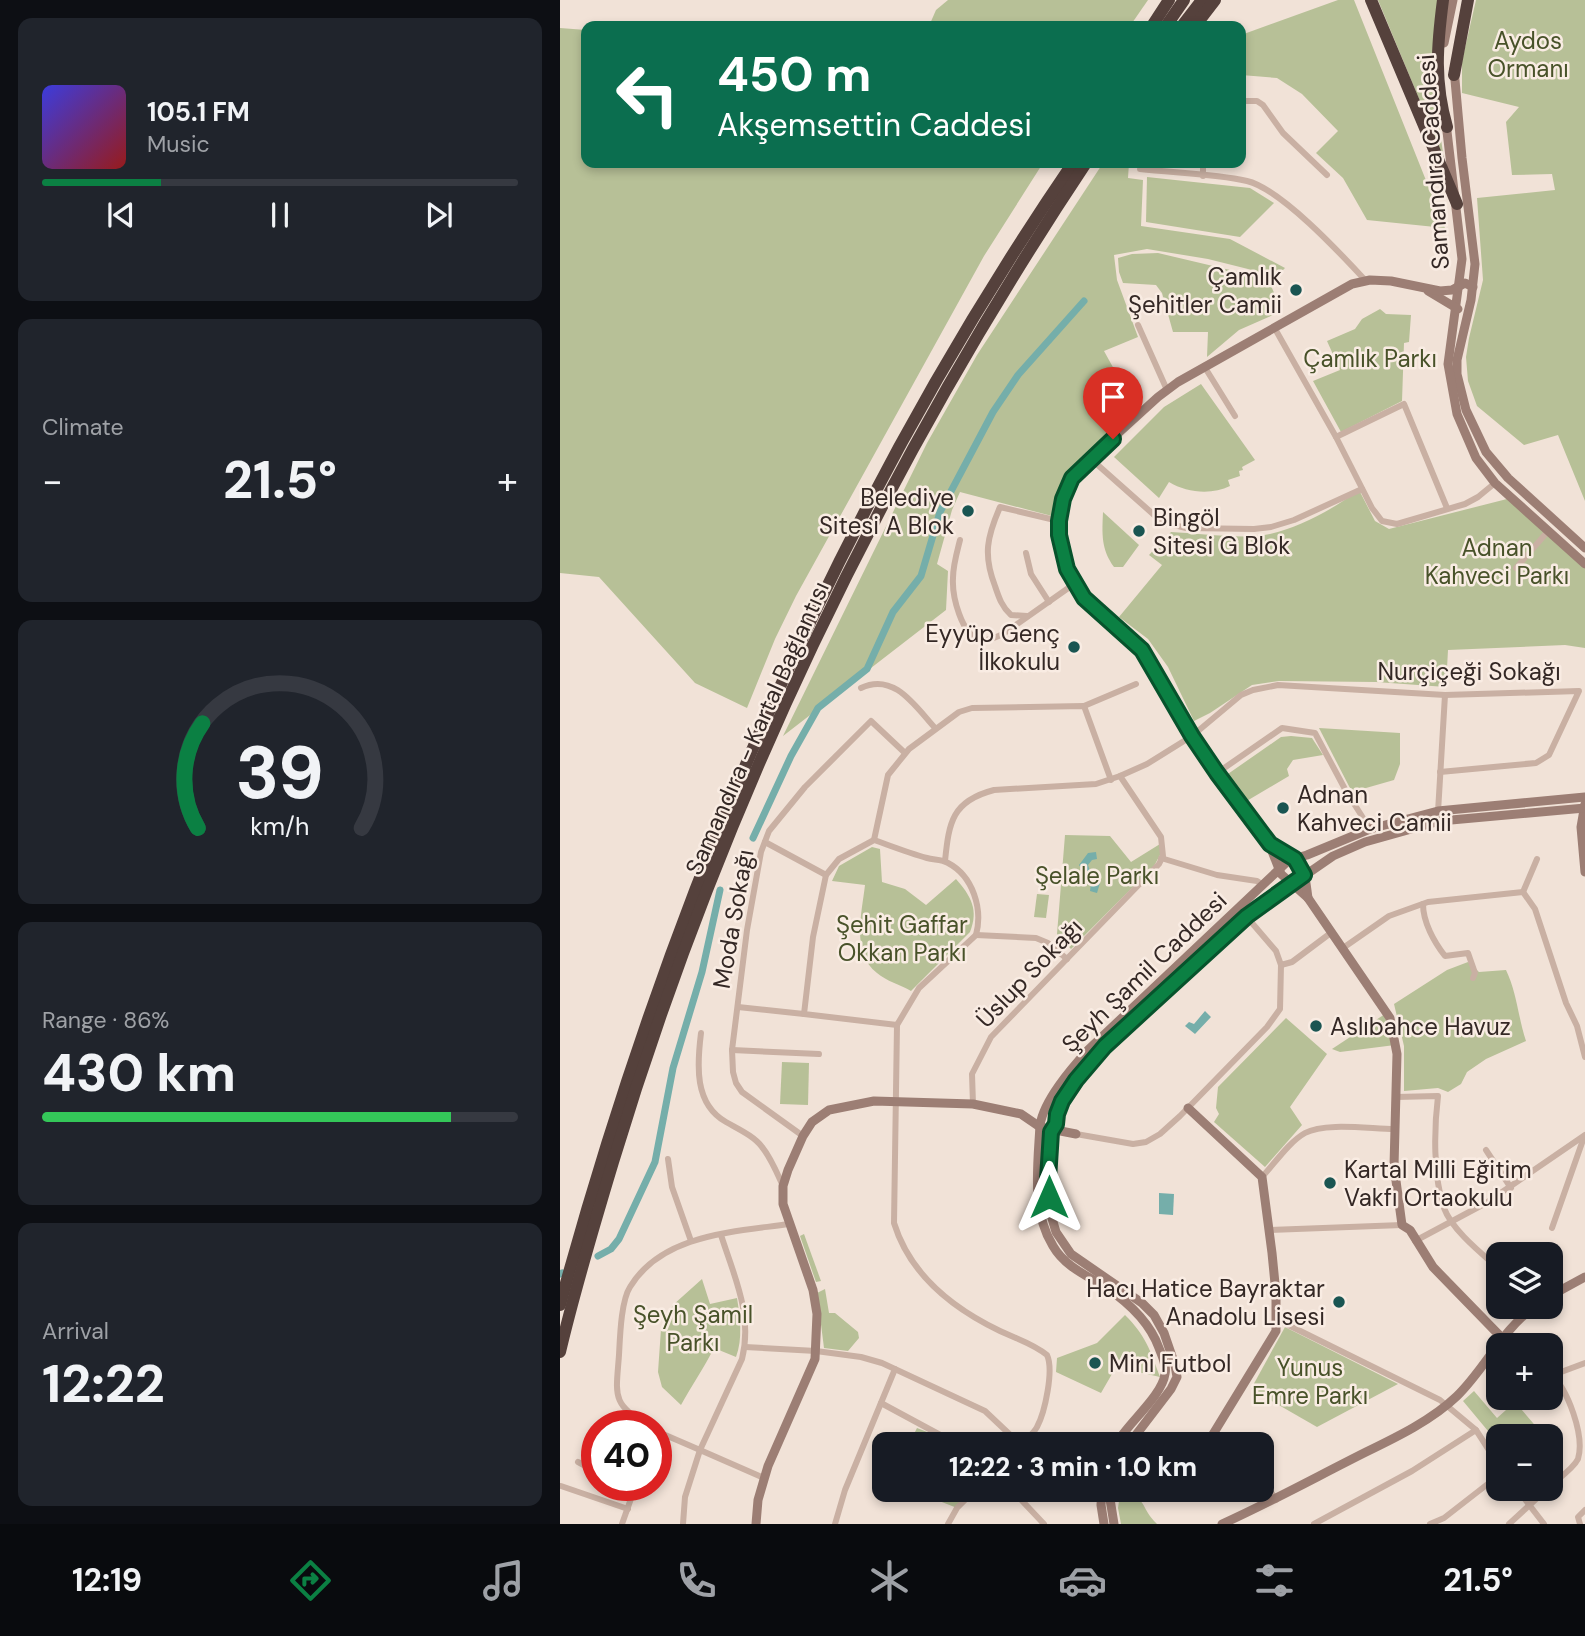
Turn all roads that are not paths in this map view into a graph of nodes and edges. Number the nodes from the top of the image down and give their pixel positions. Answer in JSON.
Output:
{"nodes":[{"id":1,"x":1169,"y":0,"type":"edge"},
{"id":2,"x":1184,"y":0,"type":"edge"},
{"id":3,"x":1202,"y":0,"type":"edge"},
{"id":4,"x":1215,"y":0,"type":"edge"},
{"id":5,"x":1371,"y":0,"type":"edge"},
{"id":6,"x":1443,"y":0,"type":"edge"},
{"id":7,"x":1453,"y":0,"type":"edge"},
{"id":8,"x":1466,"y":0,"type":"edge"},
{"id":9,"x":1155,"y":21,"type":"edge"},
{"id":10,"x":1169,"y":21,"type":"edge"},
{"id":11,"x":1186,"y":21,"type":"edge"},
{"id":12,"x":1199,"y":21,"type":"edge"},
{"id":13,"x":1454,"y":75,"type":"joint"},
{"id":14,"x":1246,"y":101,"type":"edge"},
{"id":15,"x":1447,"y":127,"type":"junction"},
{"id":16,"x":1062,"y":168,"type":"edge"},
{"id":17,"x":1070,"y":168,"type":"edge"},
{"id":18,"x":1083,"y":168,"type":"edge"},
{"id":19,"x":1090,"y":168,"type":"edge"},
{"id":20,"x":1203,"y":168,"type":"edge"},
{"id":21,"x":1140,"y":169,"type":"dead end"},
{"id":22,"x":1203,"y":176,"type":"junction"},
{"id":23,"x":1327,"y":176,"type":"dead end"},
{"id":24,"x":1457,"y":204,"type":"junction"},
{"id":25,"x":1366,"y":281,"type":"junction"},
{"id":26,"x":1420,"y":286,"type":"junction"},
{"id":27,"x":1458,"y":286,"type":"junction"},
{"id":28,"x":1473,"y":287,"type":"junction"},
{"id":29,"x":993,"y":297,"type":"junction"},
{"id":30,"x":1455,"y":306,"type":"junction"},
{"id":31,"x":1469,"y":310,"type":"junction"},
{"id":32,"x":1138,"y":325,"type":"dead end"},
{"id":33,"x":1274,"y":327,"type":"junction"},
{"id":34,"x":1204,"y":366,"type":"junction"},
{"id":35,"x":1167,"y":390,"type":"junction"},
{"id":36,"x":1235,"y":416,"type":"dead end"},
{"id":37,"x":1336,"y":437,"type":"junction"},
{"id":38,"x":1091,"y":459,"type":"junction"},
{"id":39,"x":1495,"y":483,"type":"junction"},
{"id":40,"x":1362,"y":489,"type":"junction"},
{"id":41,"x":1447,"y":508,"type":"junction"},
{"id":42,"x":1059,"y":521,"type":"junction"},
{"id":43,"x":1549,"y":530,"type":"junction"},
{"id":44,"x":960,"y":540,"type":"dead end"},
{"id":45,"x":1585,"y":548,"type":"edge"},
{"id":46,"x":1026,"y":553,"type":"dead end"},
{"id":47,"x":1585,"y":564,"type":"edge"},
{"id":48,"x":1516,"y":568,"type":"dead end"},
{"id":49,"x":1074,"y":584,"type":"junction"},
{"id":50,"x":1049,"y":602,"type":"junction"},
{"id":51,"x":1029,"y":616,"type":"junction"},
{"id":52,"x":1136,"y":684,"type":"dead end"},
{"id":53,"x":1585,"y":684,"type":"edge"},
{"id":54,"x":861,"y":688,"type":"dead end"},
{"id":55,"x":1578,"y":691,"type":"junction"},
{"id":56,"x":1445,"y":695,"type":"junction"},
{"id":57,"x":1084,"y":706,"type":"junction"},
{"id":58,"x":935,"y":728,"type":"junction"},
{"id":59,"x":1192,"y":736,"type":"junction"},
{"id":60,"x":905,"y":753,"type":"junction"},
{"id":61,"x":1440,"y":772,"type":"junction"},
{"id":62,"x":1217,"y":773,"type":"junction"},
{"id":63,"x":1120,"y":776,"type":"junction"},
{"id":64,"x":1111,"y":780,"type":"junction"},
{"id":65,"x":1585,"y":797,"type":"edge"},
{"id":66,"x":1585,"y":807,"type":"edge"},
{"id":67,"x":1560,"y":810,"type":"junction"},
{"id":68,"x":1439,"y":816,"type":"junction"},
{"id":69,"x":1581,"y":827,"type":"junction"},
{"id":70,"x":1370,"y":829,"type":"junction"},
{"id":71,"x":874,"y":840,"type":"junction"},
{"id":72,"x":765,"y":842,"type":"junction"},
{"id":73,"x":1270,"y":844,"type":"junction"},
{"id":74,"x":1161,"y":858,"type":"junction"},
{"id":75,"x":1295,"y":859,"type":"junction"},
{"id":76,"x":1537,"y":859,"type":"dead end"},
{"id":77,"x":946,"y":861,"type":"junction"},
{"id":78,"x":1279,"y":870,"type":"junction"},
{"id":79,"x":1585,"y":872,"type":"edge"},
{"id":80,"x":825,"y":875,"type":"junction"},
{"id":81,"x":1304,"y":875,"type":"junction"},
{"id":82,"x":1290,"y":884,"type":"junction"},
{"id":83,"x":1263,"y":885,"type":"junction"},
{"id":84,"x":1523,"y":892,"type":"junction"},
{"id":85,"x":1308,"y":898,"type":"junction"},
{"id":86,"x":1423,"y":904,"type":"junction"},
{"id":87,"x":1247,"y":916,"type":"junction"},
{"id":88,"x":1332,"y":932,"type":"junction"},
{"id":89,"x":976,"y":935,"type":"junction"},
{"id":90,"x":1343,"y":948,"type":"junction"},
{"id":91,"x":1067,"y":960,"type":"junction"},
{"id":92,"x":1281,"y":965,"type":"junction"},
{"id":93,"x":1473,"y":978,"type":"dead end"},
{"id":94,"x":738,"y":1007,"type":"junction"},
{"id":95,"x":804,"y":1014,"type":"junction"},
{"id":96,"x":898,"y":1025,"type":"junction"},
{"id":97,"x":701,"y":1034,"type":"dead end"},
{"id":98,"x":732,"y":1050,"type":"junction"},
{"id":99,"x":818,"y":1054,"type":"dead end"},
{"id":100,"x":1585,"y":1057,"type":"edge"},
{"id":101,"x":1396,"y":1097,"type":"junction"},
{"id":102,"x":895,"y":1102,"type":"junction"},
{"id":103,"x":973,"y":1104,"type":"junction"},
{"id":104,"x":1188,"y":1108,"type":"junction"},
{"id":105,"x":1044,"y":1114,"type":"junction"},
{"id":106,"x":1030,"y":1118,"type":"junction"},
{"id":107,"x":1054,"y":1126,"type":"junction"},
{"id":108,"x":1040,"y":1127,"type":"junction"},
{"id":109,"x":1394,"y":1129,"type":"junction"},
{"id":110,"x":1076,"y":1134,"type":"joint"},
{"id":111,"x":1585,"y":1135,"type":"edge"},
{"id":112,"x":803,"y":1136,"type":"junction"},
{"id":113,"x":1486,"y":1150,"type":"dead end"},
{"id":114,"x":668,"y":1159,"type":"dead end"},
{"id":115,"x":1262,"y":1177,"type":"junction"},
{"id":116,"x":783,"y":1186,"type":"junction"},
{"id":117,"x":1511,"y":1188,"type":"junction"},
{"id":118,"x":1451,"y":1221,"type":"junction"},
{"id":119,"x":789,"y":1224,"type":"junction"},
{"id":120,"x":1402,"y":1225,"type":"junction"},
{"id":121,"x":1552,"y":1228,"type":"dead end"},
{"id":122,"x":1268,"y":1230,"type":"junction"},
{"id":123,"x":721,"y":1235,"type":"junction"},
{"id":124,"x":691,"y":1241,"type":"junction"},
{"id":125,"x":1415,"y":1241,"type":"junction"},
{"id":126,"x":1486,"y":1256,"type":"edge"},
{"id":127,"x":1585,"y":1277,"type":"edge"},
{"id":128,"x":1563,"y":1289,"type":"edge"},
{"id":129,"x":560,"y":1305,"type":"edge"},
{"id":130,"x":1276,"y":1319,"type":"junction"},
{"id":131,"x":1522,"y":1319,"type":"edge"},
{"id":132,"x":1497,"y":1333,"type":"edge"},
{"id":133,"x":1509,"y":1333,"type":"edge"},
{"id":134,"x":745,"y":1347,"type":"junction"},
{"id":135,"x":816,"y":1351,"type":"junction"},
{"id":136,"x":560,"y":1352,"type":"edge"},
{"id":137,"x":1486,"y":1360,"type":"edge"},
{"id":138,"x":1585,"y":1363,"type":"edge"},
{"id":139,"x":895,"y":1369,"type":"junction"},
{"id":140,"x":1563,"y":1370,"type":"edge"},
{"id":141,"x":1563,"y":1387,"type":"edge"},
{"id":142,"x":881,"y":1403,"type":"junction"},
{"id":143,"x":1446,"y":1405,"type":"junction"},
{"id":144,"x":627,"y":1410,"type":"edge"},
{"id":145,"x":1476,"y":1430,"type":"junction"},
{"id":146,"x":935,"y":1432,"type":"edge"},
{"id":147,"x":1008,"y":1432,"type":"edge"},
{"id":148,"x":1032,"y":1432,"type":"edge"},
{"id":149,"x":1125,"y":1432,"type":"edge"},
{"id":150,"x":1138,"y":1432,"type":"edge"},
{"id":151,"x":1214,"y":1432,"type":"edge"},
{"id":152,"x":672,"y":1438,"type":"edge"},
{"id":153,"x":1486,"y":1445,"type":"edge"},
{"id":154,"x":700,"y":1450,"type":"junction"},
{"id":155,"x":1577,"y":1461,"type":"junction"},
{"id":156,"x":578,"y":1462,"type":"dead end"},
{"id":157,"x":581,"y":1464,"type":"edge"},
{"id":158,"x":1585,"y":1469,"type":"edge"},
{"id":159,"x":1563,"y":1474,"type":"edge"},
{"id":160,"x":764,"y":1478,"type":"junction"},
{"id":161,"x":1486,"y":1485,"type":"edge"},
{"id":162,"x":561,"y":1486,"type":"edge"},
{"id":163,"x":1274,"y":1497,"type":"edge"},
{"id":164,"x":1276,"y":1500,"type":"junction"},
{"id":165,"x":630,"y":1501,"type":"edge"},
{"id":166,"x":1527,"y":1501,"type":"edge"},
{"id":167,"x":1534,"y":1501,"type":"edge"},
{"id":168,"x":963,"y":1502,"type":"edge"},
{"id":169,"x":1023,"y":1502,"type":"edge"},
{"id":170,"x":1101,"y":1502,"type":"edge"},
{"id":171,"x":1110,"y":1502,"type":"edge"},
{"id":172,"x":1530,"y":1505,"type":"junction"},
{"id":173,"x":628,"y":1509,"type":"junction"},
{"id":174,"x":1585,"y":1510,"type":"edge"},
{"id":175,"x":1226,"y":1523,"type":"edge"},
{"id":176,"x":622,"y":1524,"type":"edge"},
{"id":177,"x":683,"y":1524,"type":"edge"},
{"id":178,"x":756,"y":1524,"type":"edge"},
{"id":179,"x":835,"y":1524,"type":"edge"},
{"id":180,"x":948,"y":1524,"type":"edge"},
{"id":181,"x":1044,"y":1524,"type":"edge"},
{"id":182,"x":1104,"y":1524,"type":"edge"},
{"id":183,"x":1114,"y":1524,"type":"edge"},
{"id":184,"x":1314,"y":1524,"type":"edge"},
{"id":185,"x":1430,"y":1524,"type":"edge"},
{"id":186,"x":1509,"y":1524,"type":"edge"},
{"id":187,"x":1544,"y":1524,"type":"edge"},
{"id":188,"x":1580,"y":1524,"type":"edge"}],
"edges":[{"from":1,"to":9,"type":"highway"},
{"from":2,"to":10,"type":"highway"},
{"from":3,"to":11,"type":"highway"},
{"from":4,"to":12,"type":"highway"},
{"from":5,"to":24,"type":"highway"},
{"from":6,"to":15,"type":"highway"},
{"from":7,"to":15,"type":"street","name":"Samandıra Caddesi"},
{"from":8,"to":13,"type":"highway"},
{"from":13,"to":28,"type":"street","name":"Samandıra Caddesi"},
{"from":14,"to":23,"type":"street"},
{"from":15,"to":24,"type":"street","name":"Samandıra Caddesi"},
{"from":16,"to":29,"type":"highway"},
{"from":17,"to":29,"type":"highway","name":"Samandıra - Kartal Bağlantısı"},
{"from":18,"to":29,"type":"highway","name":"Samandıra - Kartal Bağlantısı"},
{"from":19,"to":29,"type":"highway"},
{"from":20,"to":22,"type":"street"},
{"from":21,"to":22,"type":"street"},
{"from":22,"to":25,"type":"street"},
{"from":24,"to":27,"type":"street","name":"Samandıra Caddesi"},
{"from":25,"to":26,"type":"street"},
{"from":25,"to":33,"type":"street"},
{"from":26,"to":27,"type":"street"},
{"from":26,"to":30,"type":"street"},
{"from":27,"to":28,"type":"street"},
{"from":27,"to":30,"type":"street","name":"Samandıra Caddesi"},
{"from":28,"to":31,"type":"street","name":"Samandıra Caddesi"},
{"from":29,"to":129,"type":"highway","name":"Samandıra - Kartal Bağlantısı"},
{"from":29,"to":136,"type":"highway","name":"Samandıra - Kartal Bağlantısı"},
{"from":30,"to":31,"type":"street"},
{"from":30,"to":39,"type":"street","name":"Samandıra Caddesi"},
{"from":31,"to":45,"type":"street","name":"Samandıra Caddesi"},
{"from":32,"to":35,"type":"street"},
{"from":33,"to":34,"type":"street"},
{"from":33,"to":37,"type":"street"},
{"from":34,"to":35,"type":"street"},
{"from":34,"to":36,"type":"street"},
{"from":35,"to":38,"type":"street"},
{"from":37,"to":40,"type":"street"},
{"from":37,"to":41,"type":"street"},
{"from":38,"to":40,"type":"street"},
{"from":38,"to":42,"type":"street"},
{"from":39,"to":41,"type":"street"},
{"from":39,"to":43,"type":"street","name":"Samandıra Caddesi"},
{"from":40,"to":41,"type":"street"},
{"from":42,"to":49,"type":"street"},
{"from":42,"to":51,"type":"street"},
{"from":43,"to":47,"type":"street","name":"Samandıra Caddesi"},
{"from":43,"to":48,"type":"street"},
{"from":44,"to":51,"type":"street"},
{"from":46,"to":50,"type":"street"},
{"from":49,"to":50,"type":"street"},
{"from":49,"to":59,"type":"street"},
{"from":50,"to":51,"type":"street"},
{"from":52,"to":57,"type":"street"},
{"from":53,"to":55,"type":"street"},
{"from":54,"to":58,"type":"street"},
{"from":55,"to":56,"type":"street","name":"Nurçiçeği Sokağı"},
{"from":55,"to":61,"type":"street","name":"Nurçiçeği Sokağı"},
{"from":56,"to":59,"type":"street","name":"Nurçiçeği Sokağı"},
{"from":56,"to":61,"type":"street"},
{"from":57,"to":58,"type":"street"},
{"from":57,"to":64,"type":"street"},
{"from":58,"to":60,"type":"street"},
{"from":59,"to":62,"type":"street"},
{"from":59,"to":63,"type":"street","name":"Nurçiçeği Sokağı"},
{"from":60,"to":71,"type":"street"},
{"from":60,"to":72,"type":"street","name":"Moda Sokağı"},
{"from":61,"to":68,"type":"street"},
{"from":62,"to":70,"type":"street"},
{"from":62,"to":73,"type":"street"},
{"from":63,"to":64,"type":"street","name":"Nurçiçeği Sokağı"},
{"from":63,"to":74,"type":"street"},
{"from":64,"to":77,"type":"street","name":"Nurçiçeği Sokağı"},
{"from":65,"to":68,"type":"street","name":"Şeyh Şamil Caddesi"},
{"from":66,"to":67,"type":"street","name":"Şeyh Şamil Caddesi"},
{"from":66,"to":69,"type":"street"},
{"from":67,"to":68,"type":"street","name":"Şeyh Şamil Caddesi"},
{"from":67,"to":69,"type":"street"},
{"from":68,"to":70,"type":"street","name":"Şeyh Şamil Caddesi"},
{"from":68,"to":81,"type":"street","name":"Şeyh Şamil Caddesi"},
{"from":69,"to":79,"type":"street"},
{"from":70,"to":75,"type":"street","name":"Şeyh Şamil Caddesi"},
{"from":71,"to":77,"type":"street"},
{"from":71,"to":80,"type":"street"},
{"from":72,"to":80,"type":"street"},
{"from":72,"to":94,"type":"street","name":"Moda Sokağı"},
{"from":73,"to":75,"type":"street"},
{"from":73,"to":78,"type":"street"},
{"from":74,"to":83,"type":"street"},
{"from":74,"to":91,"type":"street","name":"Üslup Sokağı"},
{"from":75,"to":78,"type":"street","name":"Şeyh Şamil Caddesi"},
{"from":75,"to":81,"type":"street"},
{"from":76,"to":84,"type":"street"},
{"from":77,"to":89,"type":"street"},
{"from":78,"to":82,"type":"street"},
{"from":78,"to":83,"type":"street","name":"Şeyh Şamil Caddesi"},
{"from":80,"to":95,"type":"street"},
{"from":81,"to":82,"type":"street","name":"Şeyh Şamil Caddesi"},
{"from":81,"to":85,"type":"street"},
{"from":82,"to":85,"type":"street"},
{"from":82,"to":87,"type":"street","name":"Şeyh Şamil Caddesi"},
{"from":83,"to":105,"type":"street","name":"Şeyh Şamil Caddesi"},
{"from":84,"to":86,"type":"street"},
{"from":84,"to":100,"type":"street"},
{"from":85,"to":88,"type":"street"},
{"from":86,"to":90,"type":"street"},
{"from":86,"to":93,"type":"street"},
{"from":87,"to":92,"type":"street"},
{"from":87,"to":107,"type":"street","name":"Şeyh Şamil Caddesi"},
{"from":88,"to":90,"type":"street"},
{"from":88,"to":92,"type":"street"},
{"from":89,"to":91,"type":"street"},
{"from":89,"to":96,"type":"street"},
{"from":90,"to":101,"type":"street"},
{"from":91,"to":103,"type":"street","name":"Üslup Sokağı"},
{"from":92,"to":104,"type":"street"},
{"from":94,"to":95,"type":"street"},
{"from":94,"to":98,"type":"street","name":"Moda Sokağı"},
{"from":95,"to":96,"type":"street"},
{"from":96,"to":102,"type":"street"},
{"from":97,"to":116,"type":"street"},
{"from":98,"to":99,"type":"street"},
{"from":98,"to":112,"type":"street","name":"Moda Sokağı"},
{"from":101,"to":109,"type":"street"},
{"from":101,"to":118,"type":"street"},
{"from":102,"to":103,"type":"street"},
{"from":102,"to":112,"type":"street"},
{"from":102,"to":148,"type":"street"},
{"from":103,"to":106,"type":"street"},
{"from":104,"to":110,"type":"street"},
{"from":104,"to":115,"type":"street"},
{"from":105,"to":106,"type":"street"},
{"from":105,"to":107,"type":"street"},
{"from":105,"to":108,"type":"street","name":"Şeyh Şamil Caddesi"},
{"from":106,"to":108,"type":"street"},
{"from":107,"to":108,"type":"street"},
{"from":107,"to":110,"type":"street"},
{"from":107,"to":150,"type":"street","name":"Şeyh Şamil Caddesi"},
{"from":108,"to":149,"type":"street","name":"Şeyh Şamil Caddesi"},
{"from":109,"to":115,"type":"street"},
{"from":109,"to":120,"type":"street"},
{"from":111,"to":117,"type":"street"},
{"from":111,"to":121,"type":"street"},
{"from":112,"to":116,"type":"street"},
{"from":113,"to":117,"type":"street"},
{"from":114,"to":124,"type":"street"},
{"from":115,"to":122,"type":"street"},
{"from":116,"to":119,"type":"street"},
{"from":117,"to":118,"type":"street"},
{"from":118,"to":125,"type":"street"},
{"from":118,"to":126,"type":"street"},
{"from":119,"to":123,"type":"street"},
{"from":119,"to":135,"type":"street"},
{"from":120,"to":122,"type":"street"},
{"from":120,"to":125,"type":"street"},
{"from":122,"to":130,"type":"street"},
{"from":123,"to":124,"type":"street"},
{"from":123,"to":134,"type":"street"},
{"from":124,"to":144,"type":"street"},
{"from":125,"to":132,"type":"street"},
{"from":127,"to":128,"type":"street"},
{"from":130,"to":143,"type":"street"},
{"from":130,"to":151,"type":"street"},
{"from":131,"to":133,"type":"street"},
{"from":134,"to":135,"type":"street"},
{"from":134,"to":154,"type":"street"},
{"from":135,"to":139,"type":"street"},
{"from":135,"to":160,"type":"street"},
{"from":137,"to":143,"type":"street"},
{"from":138,"to":140,"type":"street"},
{"from":139,"to":142,"type":"street"},
{"from":139,"to":147,"type":"street"},
{"from":141,"to":155,"type":"street"},
{"from":142,"to":146,"type":"street"},
{"from":142,"to":179,"type":"street"},
{"from":143,"to":145,"type":"street"},
{"from":143,"to":164,"type":"street"},
{"from":145,"to":153,"type":"street"},
{"from":145,"to":184,"type":"street"},
{"from":152,"to":154,"type":"street"},
{"from":154,"to":160,"type":"street"},
{"from":154,"to":177,"type":"street"},
{"from":155,"to":158,"type":"street"},
{"from":155,"to":159,"type":"street"},
{"from":156,"to":157,"type":"street"},
{"from":160,"to":178,"type":"street"},
{"from":161,"to":185,"type":"street"},
{"from":162,"to":173,"type":"street"},
{"from":163,"to":164,"type":"street"},
{"from":164,"to":175,"type":"street"},
{"from":165,"to":173,"type":"street"},
{"from":166,"to":172,"type":"street"},
{"from":167,"to":172,"type":"street"},
{"from":168,"to":180,"type":"street"},
{"from":169,"to":181,"type":"street"},
{"from":170,"to":182,"type":"street"},
{"from":171,"to":183,"type":"street"},
{"from":172,"to":186,"type":"street"},
{"from":172,"to":187,"type":"street"},
{"from":173,"to":176,"type":"street"},
{"from":174,"to":188,"type":"street"}]}
